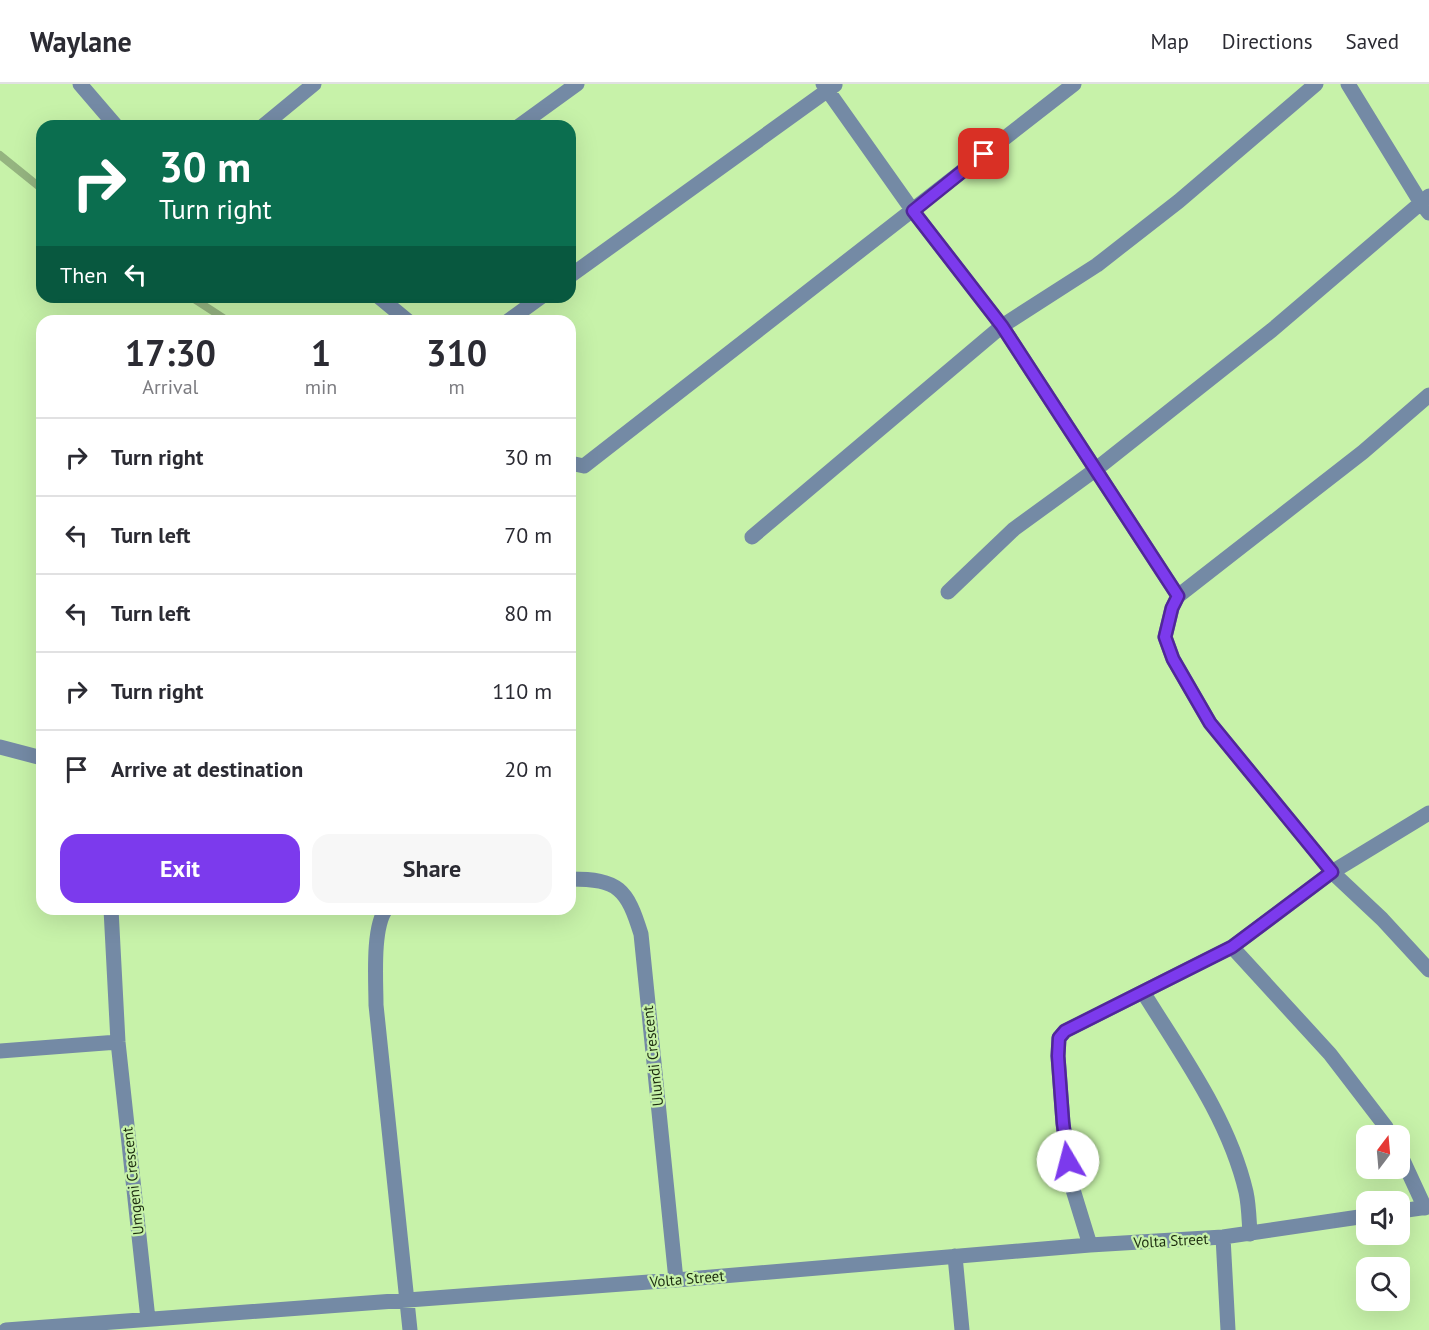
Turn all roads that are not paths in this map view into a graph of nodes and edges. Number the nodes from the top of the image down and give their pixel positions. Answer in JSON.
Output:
{"nodes":[{"id":1,"x":80,"y":84,"type":"edge"},
{"id":2,"x":314,"y":84,"type":"edge"},
{"id":3,"x":577,"y":84,"type":"edge"},
{"id":4,"x":1074,"y":84,"type":"edge"},
{"id":5,"x":1316,"y":84,"type":"edge"},
{"id":6,"x":1348,"y":84,"type":"edge"},
{"id":7,"x":829,"y":86,"type":"edge"},
{"id":8,"x":111,"y":120,"type":"edge"},
{"id":9,"x":270,"y":120,"type":"edge"},
{"id":10,"x":527,"y":120,"type":"edge"},
{"id":11,"x":1426,"y":204,"type":"edge"},
{"id":12,"x":913,"y":211,"type":"junction"},
{"id":13,"x":576,"y":272,"type":"edge"},
{"id":14,"x":386,"y":303,"type":"edge"},
{"id":15,"x":533,"y":303,"type":"edge"},
{"id":16,"x":401,"y":315,"type":"edge"},
{"id":17,"x":516,"y":315,"type":"edge"},
{"id":18,"x":1002,"y":326,"type":"junction"},
{"id":19,"x":1429,"y":395,"type":"edge"},
{"id":20,"x":576,"y":464,"type":"edge"},
{"id":21,"x":1095,"y":470,"type":"junction"},
{"id":22,"x":752,"y":537,"type":"dead end"},
{"id":23,"x":948,"y":592,"type":"dead end"},
{"id":24,"x":1178,"y":596,"type":"junction"},
{"id":25,"x":0,"y":747,"type":"edge"},
{"id":26,"x":36,"y":756,"type":"edge"},
{"id":27,"x":1429,"y":813,"type":"edge"},
{"id":28,"x":1332,"y":872,"type":"junction"},
{"id":29,"x":576,"y":879,"type":"edge"},
{"id":30,"x":111,"y":915,"type":"edge"},
{"id":31,"x":381,"y":915,"type":"edge"},
{"id":32,"x":1232,"y":947,"type":"junction"},
{"id":33,"x":1429,"y":970,"type":"edge"},
{"id":34,"x":1143,"y":992,"type":"junction"},
{"id":35,"x":118,"y":1042,"type":"junction"},
{"id":36,"x":0,"y":1051,"type":"edge"},
{"id":37,"x":1384,"y":1125,"type":"edge"},
{"id":38,"x":1410,"y":1174,"type":"edge"},
{"id":39,"x":1427,"y":1207,"type":"edge"},
{"id":40,"x":1410,"y":1210,"type":"edge"},
{"id":41,"x":1356,"y":1218,"type":"edge"},
{"id":42,"x":1250,"y":1234,"type":"junction"},
{"id":43,"x":1223,"y":1238,"type":"junction"},
{"id":44,"x":1090,"y":1245,"type":"junction"},
{"id":45,"x":956,"y":1256,"type":"junction"},
{"id":46,"x":676,"y":1280,"type":"junction"},
{"id":47,"x":406,"y":1300,"type":"junction"},
{"id":48,"x":148,"y":1319,"type":"junction"},
{"id":49,"x":6,"y":1330,"type":"edge"},
{"id":50,"x":410,"y":1330,"type":"edge"},
{"id":51,"x":962,"y":1330,"type":"edge"},
{"id":52,"x":1228,"y":1330,"type":"edge"}],
"edges":[{"from":1,"to":8,"type":"street"},
{"from":2,"to":9,"type":"street"},
{"from":3,"to":10,"type":"street"},
{"from":4,"to":12,"type":"street"},
{"from":5,"to":18,"type":"street"},
{"from":6,"to":11,"type":"street"},
{"from":7,"to":12,"type":"street"},
{"from":7,"to":13,"type":"street"},
{"from":11,"to":21,"type":"street"},
{"from":12,"to":18,"type":"street"},
{"from":12,"to":20,"type":"street"},
{"from":14,"to":16,"type":"street"},
{"from":15,"to":17,"type":"street"},
{"from":18,"to":21,"type":"street"},
{"from":18,"to":22,"type":"street"},
{"from":19,"to":24,"type":"street"},
{"from":21,"to":23,"type":"street"},
{"from":21,"to":24,"type":"street"},
{"from":24,"to":28,"type":"street"},
{"from":25,"to":26,"type":"street"},
{"from":27,"to":28,"type":"street"},
{"from":28,"to":32,"type":"street"},
{"from":28,"to":33,"type":"street"},
{"from":29,"to":46,"type":"street","name":"Ulundi Crescent"},
{"from":30,"to":35,"type":"street","name":"Umgeni Crescent"},
{"from":31,"to":47,"type":"street"},
{"from":32,"to":34,"type":"street"},
{"from":32,"to":37,"type":"street"},
{"from":34,"to":42,"type":"street"},
{"from":34,"to":44,"type":"street"},
{"from":35,"to":36,"type":"street"},
{"from":35,"to":48,"type":"street","name":"Umgeni Crescent"},
{"from":38,"to":39,"type":"street"},
{"from":39,"to":40,"type":"street"},
{"from":41,"to":42,"type":"street","name":"Volta Street"},
{"from":42,"to":43,"type":"street","name":"Volta Street"},
{"from":43,"to":44,"type":"street","name":"Volta Street"},
{"from":43,"to":52,"type":"street"},
{"from":44,"to":45,"type":"street","name":"Volta Street"},
{"from":45,"to":46,"type":"street","name":"Volta Street"},
{"from":45,"to":51,"type":"street"},
{"from":46,"to":47,"type":"street","name":"Volta Street"},
{"from":47,"to":48,"type":"street","name":"Volta Street"},
{"from":47,"to":50,"type":"street"},
{"from":48,"to":49,"type":"street","name":"Volta Street"}]}
